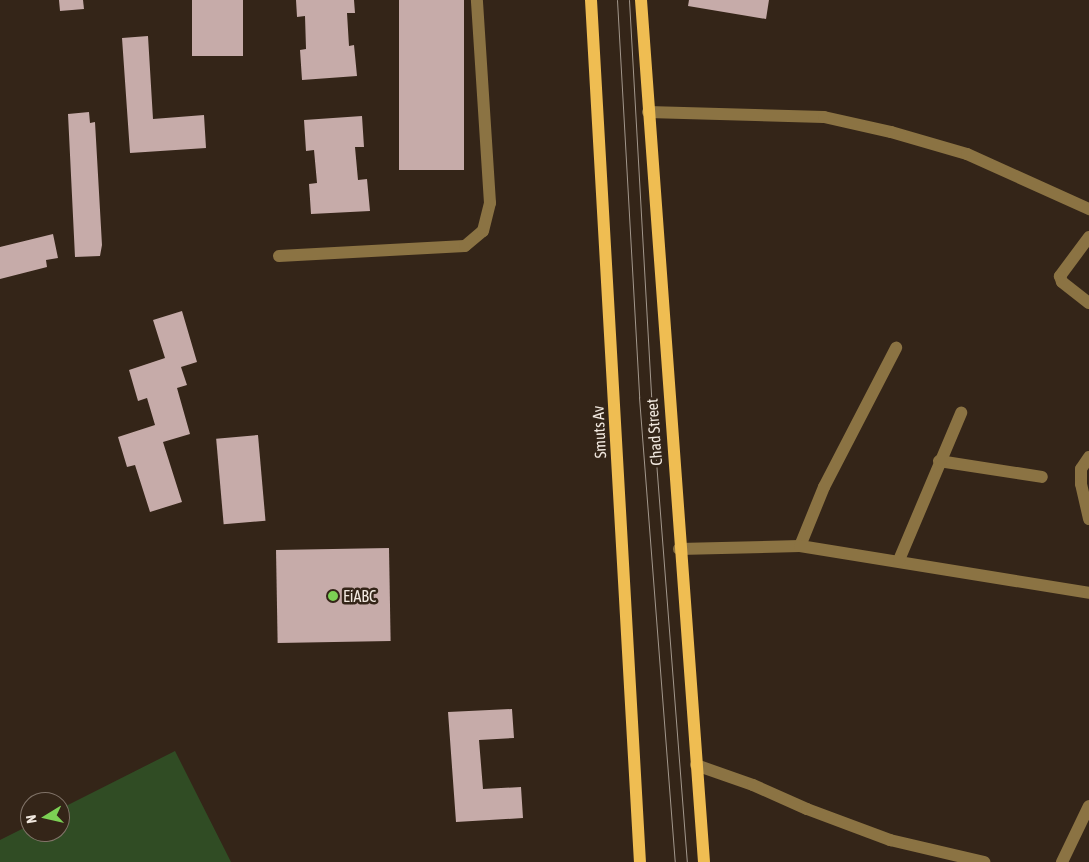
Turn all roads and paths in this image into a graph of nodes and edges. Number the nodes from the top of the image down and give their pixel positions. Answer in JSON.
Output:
{"nodes":[{"id":1,"x":477,"y":0,"type":"edge"},
{"id":2,"x":591,"y":0,"type":"edge"},
{"id":3,"x":641,"y":0,"type":"edge"},
{"id":4,"x":648,"y":112,"type":"junction"},
{"id":5,"x":1089,"y":209,"type":"edge"},
{"id":6,"x":1089,"y":237,"type":"edge"},
{"id":7,"x":279,"y":256,"type":"dead end"},
{"id":8,"x":1089,"y":303,"type":"edge"},
{"id":9,"x":896,"y":348,"type":"dead end"},
{"id":10,"x":961,"y":413,"type":"dead end"},
{"id":11,"x":1089,"y":457,"type":"edge"},
{"id":12,"x":940,"y":461,"type":"junction"},
{"id":13,"x":1042,"y":477,"type":"dead end"},
{"id":14,"x":1089,"y":519,"type":"edge"},
{"id":15,"x":800,"y":546,"type":"junction"},
{"id":16,"x":679,"y":549,"type":"junction"},
{"id":17,"x":900,"y":560,"type":"junction"},
{"id":18,"x":1089,"y":593,"type":"edge"},
{"id":19,"x":696,"y":765,"type":"junction"},
{"id":20,"x":1089,"y":806,"type":"edge"},
{"id":21,"x":640,"y":862,"type":"edge"},
{"id":22,"x":704,"y":862,"type":"edge"},
{"id":23,"x":984,"y":862,"type":"edge"},
{"id":24,"x":1062,"y":862,"type":"edge"}],
"edges":[{"from":1,"to":7,"type":"street"},
{"from":2,"to":21,"type":"main road","name":"Smuts Av"},
{"from":3,"to":4,"type":"main road","name":"Chad Street"},
{"from":4,"to":5,"type":"street"},
{"from":4,"to":16,"type":"main road","name":"Chad Street"},
{"from":6,"to":8,"type":"street"},
{"from":9,"to":15,"type":"street"},
{"from":10,"to":12,"type":"street"},
{"from":11,"to":14,"type":"street"},
{"from":12,"to":13,"type":"street"},
{"from":12,"to":17,"type":"street"},
{"from":15,"to":16,"type":"street"},
{"from":15,"to":17,"type":"street"},
{"from":16,"to":19,"type":"main road","name":"Chad Street"},
{"from":17,"to":18,"type":"street"},
{"from":19,"to":22,"type":"main road","name":"Chad Street"},
{"from":19,"to":23,"type":"street"},
{"from":20,"to":24,"type":"street"}]}
